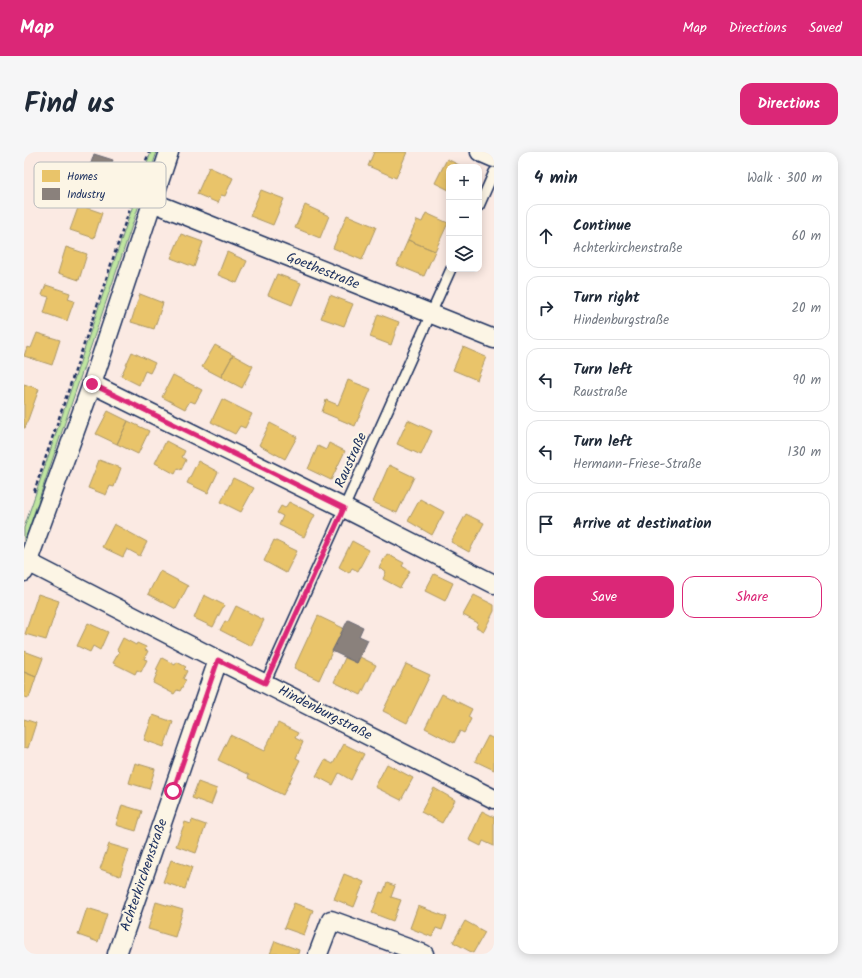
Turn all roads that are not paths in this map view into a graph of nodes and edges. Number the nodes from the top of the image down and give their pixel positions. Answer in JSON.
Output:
{"nodes":[{"id":1,"x":169,"y":152,"type":"edge"},
{"id":2,"x":480,"y":152,"type":"edge"},
{"id":3,"x":494,"y":158,"type":"edge"},
{"id":4,"x":166,"y":162,"type":"edge"},
{"id":5,"x":494,"y":172,"type":"edge"},
{"id":6,"x":482,"y":200,"type":"edge"},
{"id":7,"x":150,"y":208,"type":"edge"},
{"id":8,"x":166,"y":208,"type":"edge"},
{"id":9,"x":450,"y":272,"type":"edge"},
{"id":10,"x":431,"y":314,"type":"junction"},
{"id":11,"x":494,"y":339,"type":"edge"},
{"id":12,"x":92,"y":384,"type":"junction"},
{"id":13,"x":344,"y":508,"type":"junction"},
{"id":14,"x":25,"y":565,"type":"edge"},
{"id":15,"x":494,"y":584,"type":"edge"},
{"id":16,"x":218,"y":660,"type":"junction"},
{"id":17,"x":265,"y":683,"type":"junction"},
{"id":18,"x":494,"y":799,"type":"edge"},
{"id":19,"x":117,"y":954,"type":"edge"},
{"id":20,"x":318,"y":954,"type":"edge"},
{"id":21,"x":424,"y":954,"type":"edge"}],
"edges":[{"from":1,"to":4,"type":"street"},
{"from":2,"to":3,"type":"street"},
{"from":5,"to":6,"type":"lane"},
{"from":7,"to":12,"type":"street"},
{"from":8,"to":10,"type":"street","name":"Goethestraße"},
{"from":9,"to":10,"type":"lane","name":"Raustraße"},
{"from":10,"to":11,"type":"street","name":"Goethestraße"},
{"from":10,"to":13,"type":"lane","name":"Raustraße"},
{"from":12,"to":13,"type":"street"},
{"from":12,"to":14,"type":"street"},
{"from":13,"to":15,"type":"street"},
{"from":13,"to":17,"type":"lane","name":"Raustraße"},
{"from":14,"to":16,"type":"street","name":"Hindenburgstraße"},
{"from":16,"to":17,"type":"street","name":"Hindenburgstraße"},
{"from":16,"to":19,"type":"street","name":"Achterkirchenstraße"},
{"from":17,"to":18,"type":"street","name":"Hindenburgstraße"},
{"from":20,"to":21,"type":"street"}]}
